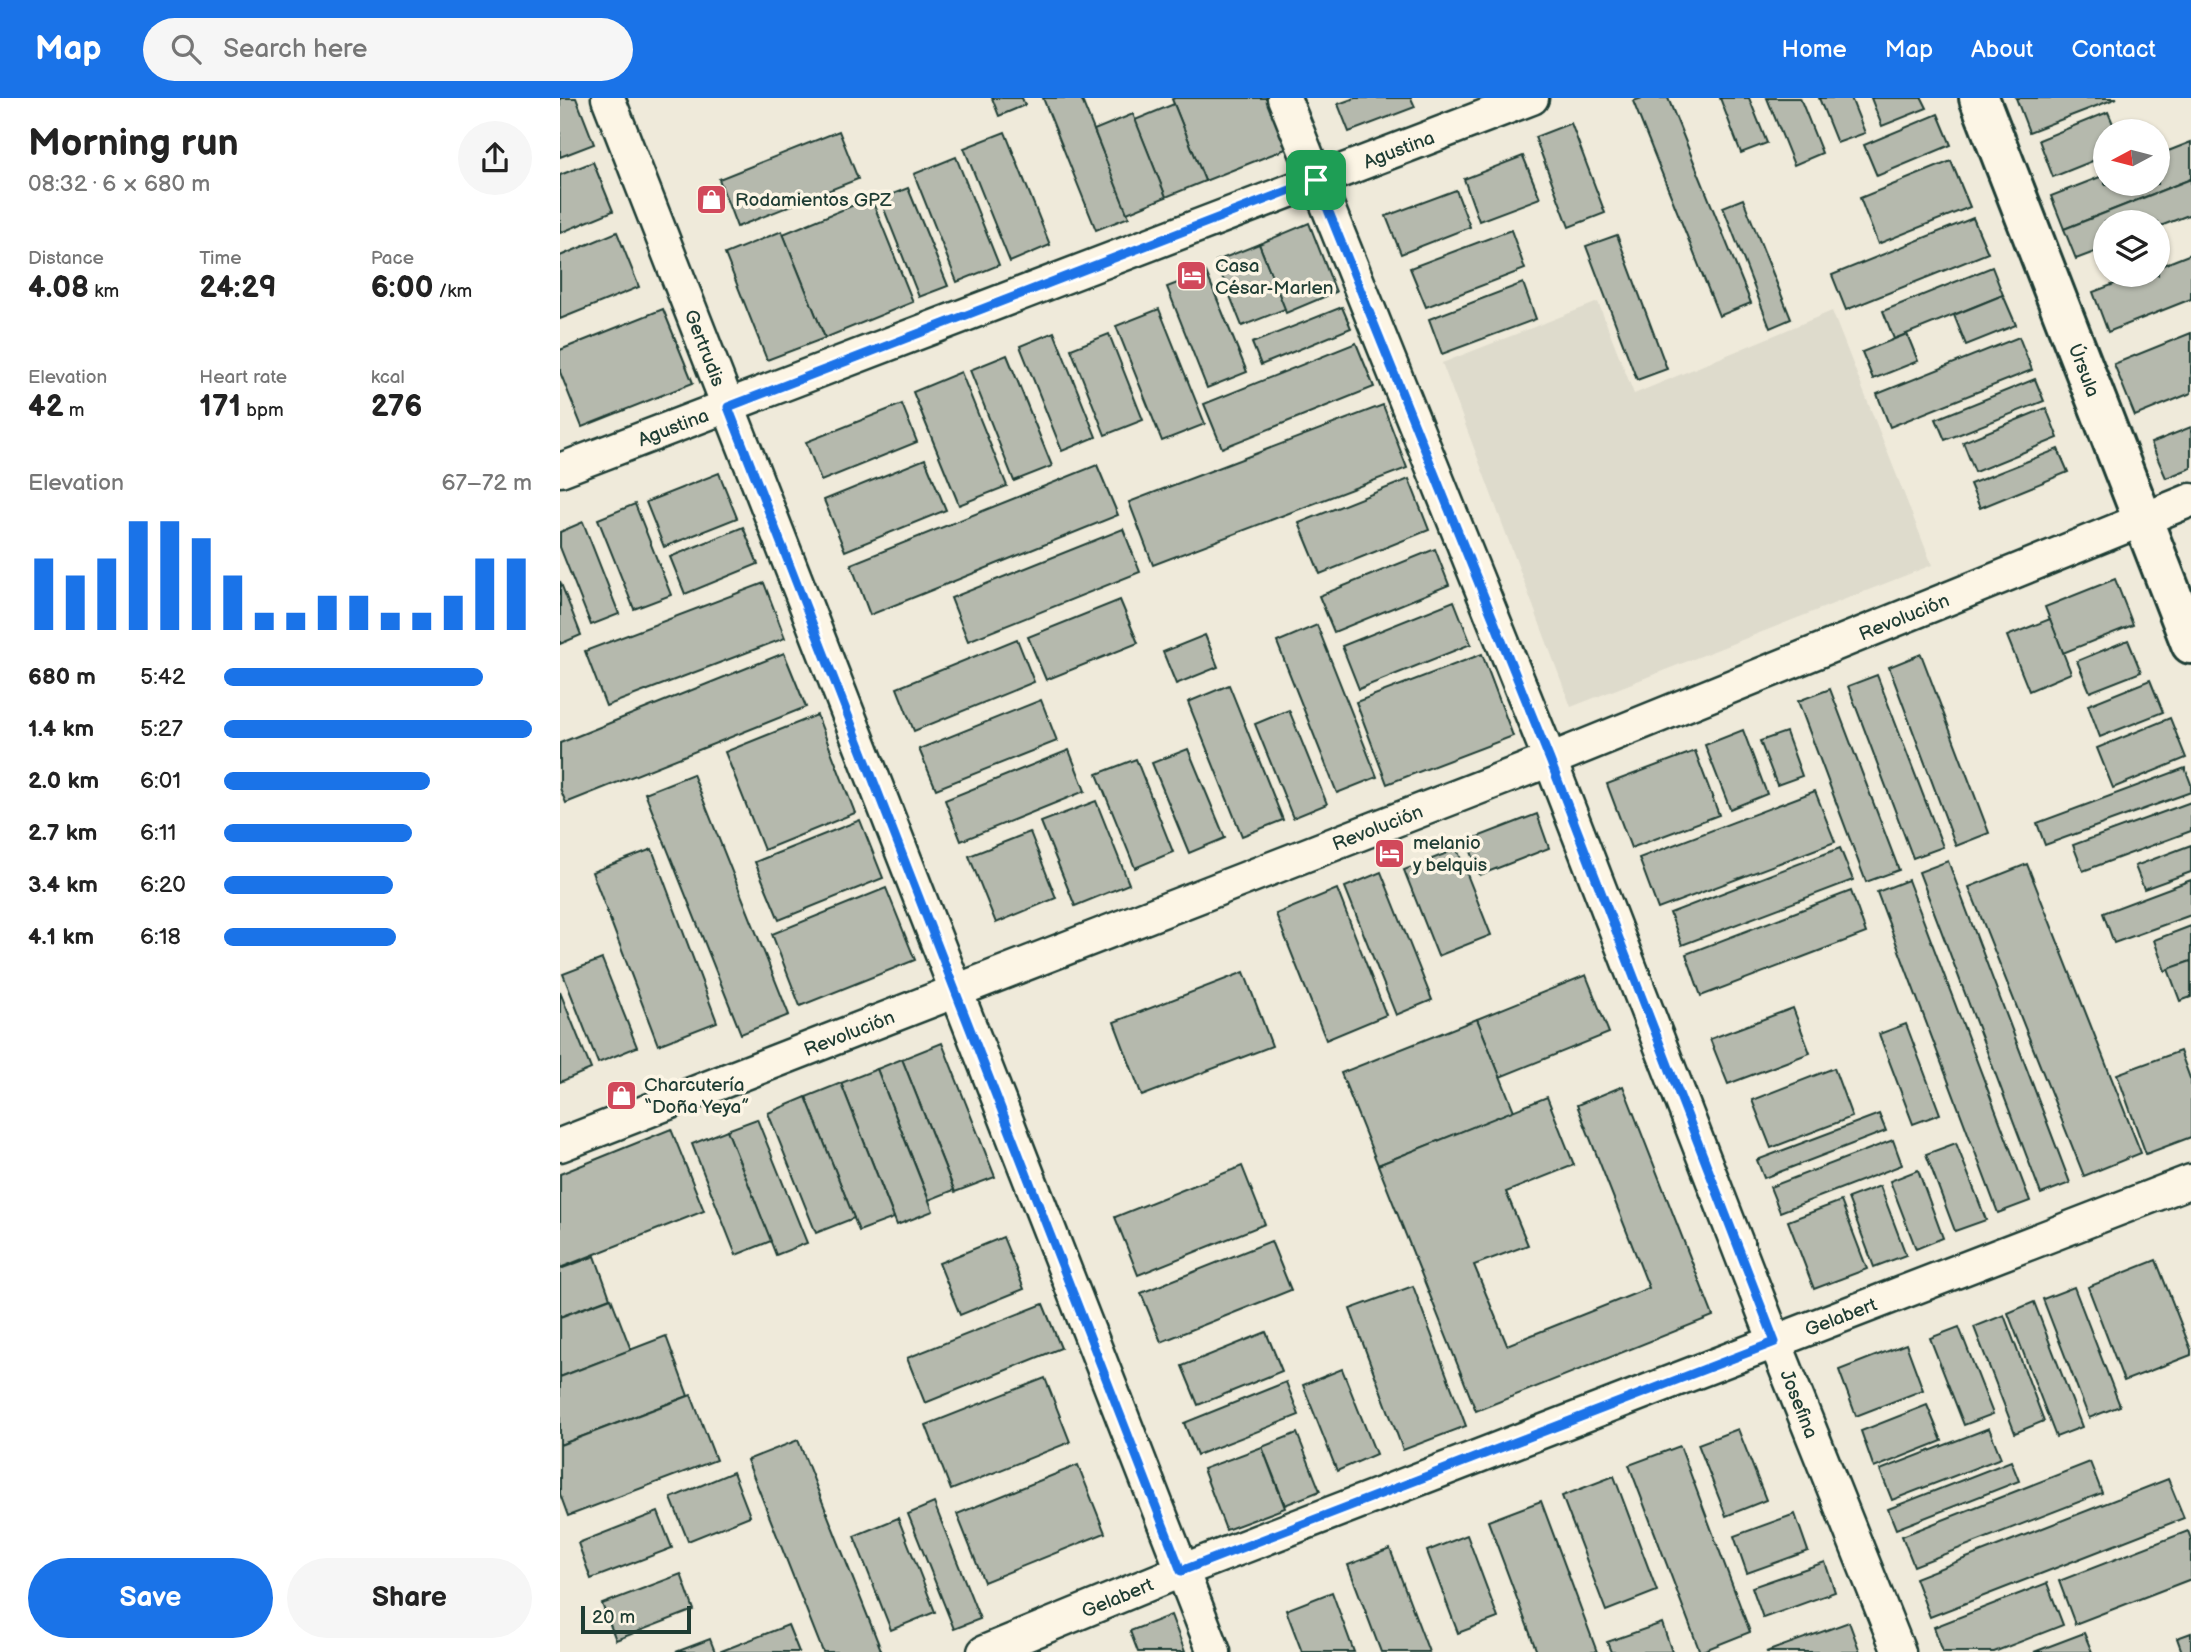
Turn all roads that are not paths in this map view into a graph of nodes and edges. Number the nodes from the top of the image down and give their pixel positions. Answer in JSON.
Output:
{"nodes":[{"id":1,"x":608,"y":98,"type":"edge"},
{"id":2,"x":1284,"y":98,"type":"edge"},
{"id":3,"x":1532,"y":98,"type":"edge"},
{"id":4,"x":1979,"y":98,"type":"edge"},
{"id":5,"x":1316,"y":180,"type":"junction"},
{"id":6,"x":728,"y":407,"type":"junction"},
{"id":7,"x":560,"y":470,"type":"edge"},
{"id":8,"x":2191,"y":500,"type":"edge"},
{"id":9,"x":2142,"y":519,"type":"junction"},
{"id":10,"x":2191,"y":644,"type":"edge"},
{"id":11,"x":1550,"y":760,"type":"junction"},
{"id":12,"x":957,"y":991,"type":"junction"},
{"id":13,"x":560,"y":1145,"type":"edge"},
{"id":14,"x":2191,"y":1181,"type":"edge"},
{"id":15,"x":1775,"y":1342,"type":"junction"},
{"id":16,"x":1181,"y":1571,"type":"junction"},
{"id":17,"x":984,"y":1652,"type":"edge"},
{"id":18,"x":1214,"y":1652,"type":"edge"},
{"id":19,"x":1899,"y":1652,"type":"edge"}],
"edges":[{"from":1,"to":6,"type":"street","name":"Gertrudis"},
{"from":2,"to":5,"type":"street","name":"Josefina"},
{"from":3,"to":5,"type":"street","name":"Agustina"},
{"from":4,"to":9,"type":"street","name":"Úrsula"},
{"from":5,"to":6,"type":"street","name":"Agustina"},
{"from":5,"to":11,"type":"street","name":"Josefina"},
{"from":6,"to":7,"type":"street","name":"Agustina"},
{"from":6,"to":12,"type":"street","name":"Gertrudis"},
{"from":8,"to":9,"type":"street","name":"Revolución"},
{"from":9,"to":10,"type":"street","name":"Úrsula"},
{"from":9,"to":11,"type":"street","name":"Revolución"},
{"from":11,"to":12,"type":"street","name":"Revolución"},
{"from":11,"to":15,"type":"street","name":"Josefina"},
{"from":12,"to":13,"type":"street","name":"Revolución"},
{"from":12,"to":16,"type":"street","name":"Gertrudis"},
{"from":14,"to":15,"type":"street","name":"Gelabert"},
{"from":15,"to":16,"type":"street","name":"Gelabert"},
{"from":15,"to":19,"type":"street","name":"Josefina"},
{"from":16,"to":17,"type":"street","name":"Gelabert"},
{"from":16,"to":18,"type":"street","name":"Gertrudis"}]}
